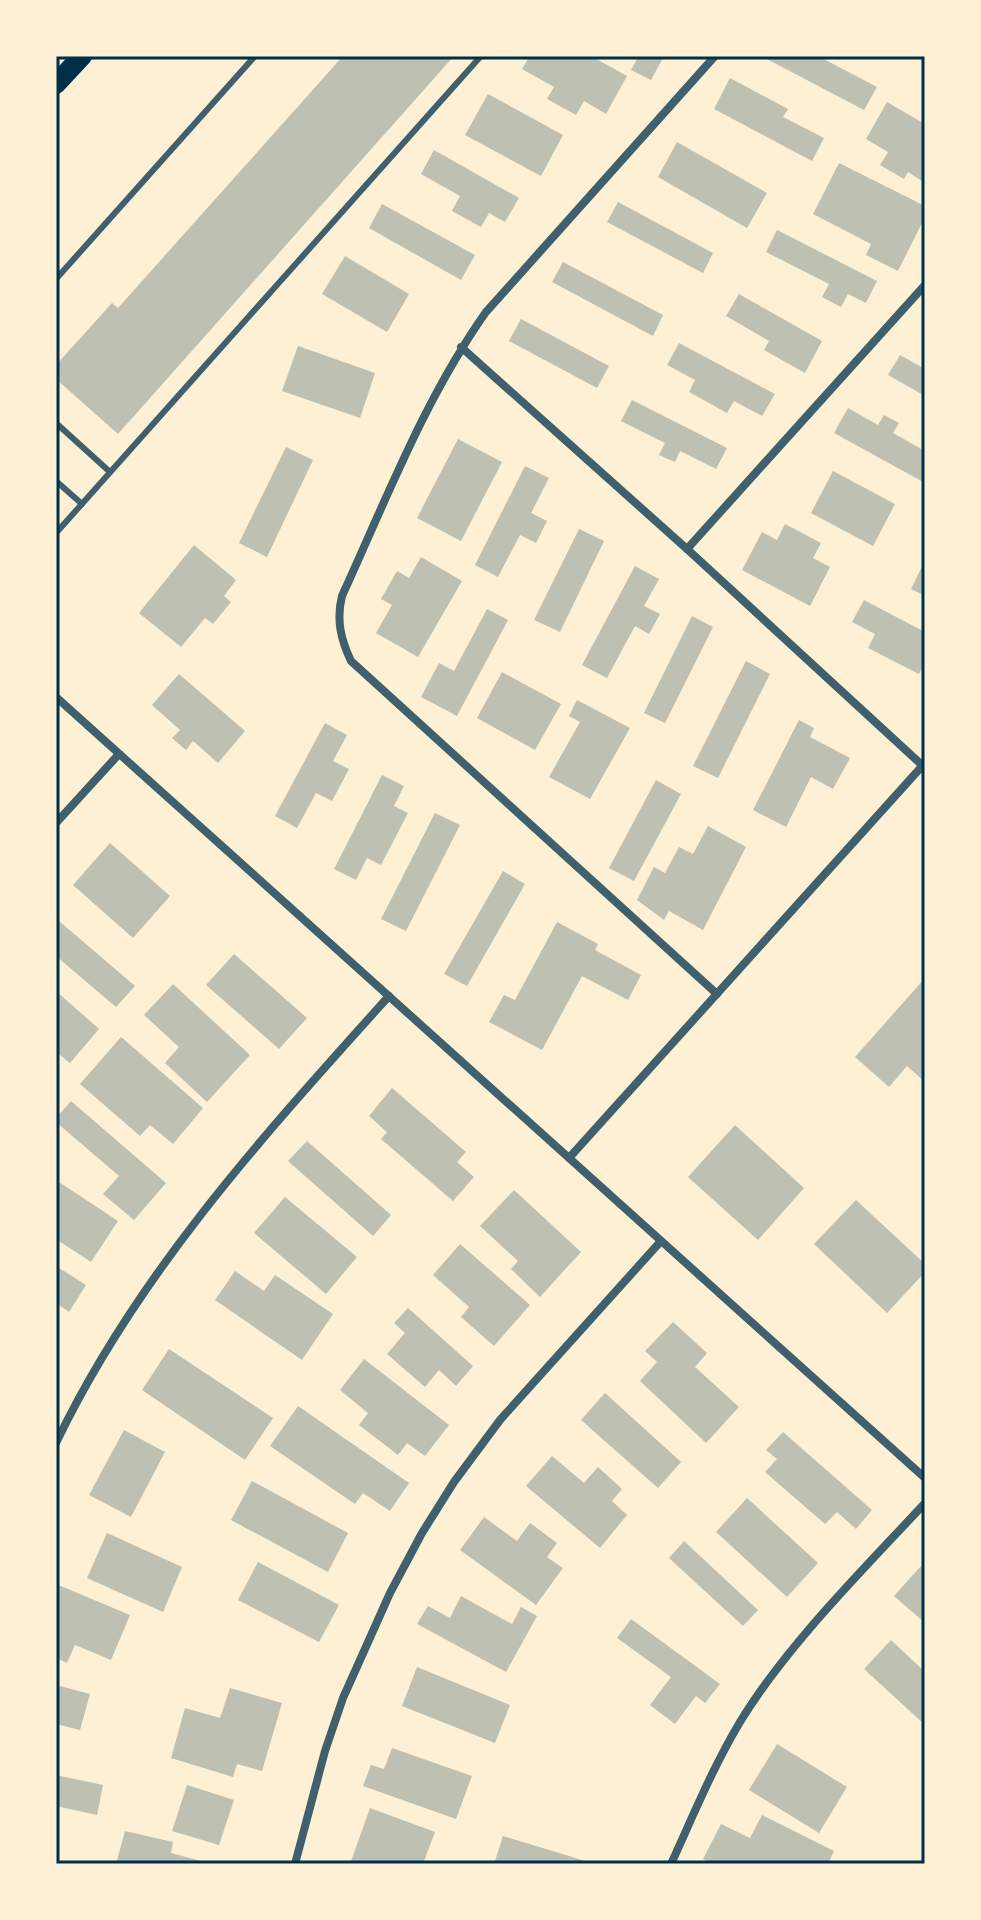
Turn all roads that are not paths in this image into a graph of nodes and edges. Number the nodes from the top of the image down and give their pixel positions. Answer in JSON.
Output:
{"nodes":[{"id":1,"x":82,"y":56,"type":"edge"},
{"id":2,"x":255,"y":56,"type":"edge"},
{"id":3,"x":481,"y":56,"type":"edge"},
{"id":4,"x":715,"y":56,"type":"edge"},
{"id":5,"x":56,"y":84,"type":"edge"},
{"id":6,"x":56,"y":261,"type":"edge"},
{"id":7,"x":65,"y":269,"type":"junction"},
{"id":8,"x":56,"y":279,"type":"edge"},
{"id":9,"x":925,"y":285,"type":"edge"},
{"id":10,"x":461,"y":347,"type":"junction"},
{"id":11,"x":56,"y":423,"type":"edge"},
{"id":12,"x":110,"y":472,"type":"junction"},
{"id":13,"x":56,"y":481,"type":"edge"},
{"id":14,"x":82,"y":504,"type":"junction"},
{"id":15,"x":56,"y":533,"type":"edge"},
{"id":16,"x":687,"y":549,"type":"junction"},
{"id":17,"x":56,"y":697,"type":"edge"},
{"id":18,"x":119,"y":754,"type":"junction"},
{"id":19,"x":924,"y":765,"type":"edge"},
{"id":20,"x":56,"y":823,"type":"edge"},
{"id":21,"x":717,"y":994,"type":"junction"},
{"id":22,"x":389,"y":996,"type":"junction"},
{"id":23,"x":569,"y":1158,"type":"junction"},
{"id":24,"x":661,"y":1241,"type":"junction"},
{"id":25,"x":56,"y":1443,"type":"edge"},
{"id":26,"x":925,"y":1478,"type":"edge"},
{"id":27,"x":925,"y":1503,"type":"edge"},
{"id":28,"x":295,"y":1864,"type":"edge"},
{"id":29,"x":671,"y":1864,"type":"edge"}],
"edges":[{"from":1,"to":5,"type":"main road"},
{"from":2,"to":7,"type":"lane"},
{"from":3,"to":12,"type":"lane"},
{"from":4,"to":10,"type":"street"},
{"from":6,"to":7,"type":"lane"},
{"from":7,"to":8,"type":"lane"},
{"from":9,"to":16,"type":"street"},
{"from":10,"to":16,"type":"street"},
{"from":10,"to":21,"type":"street"},
{"from":11,"to":12,"type":"lane"},
{"from":12,"to":14,"type":"lane"},
{"from":13,"to":14,"type":"lane"},
{"from":14,"to":15,"type":"lane"},
{"from":16,"to":19,"type":"street"},
{"from":17,"to":18,"type":"street"},
{"from":18,"to":20,"type":"street"},
{"from":18,"to":22,"type":"street"},
{"from":19,"to":21,"type":"street"},
{"from":21,"to":23,"type":"street"},
{"from":22,"to":23,"type":"street"},
{"from":22,"to":25,"type":"street"},
{"from":23,"to":24,"type":"street"},
{"from":24,"to":26,"type":"street"},
{"from":24,"to":28,"type":"street"},
{"from":27,"to":29,"type":"street"}]}
